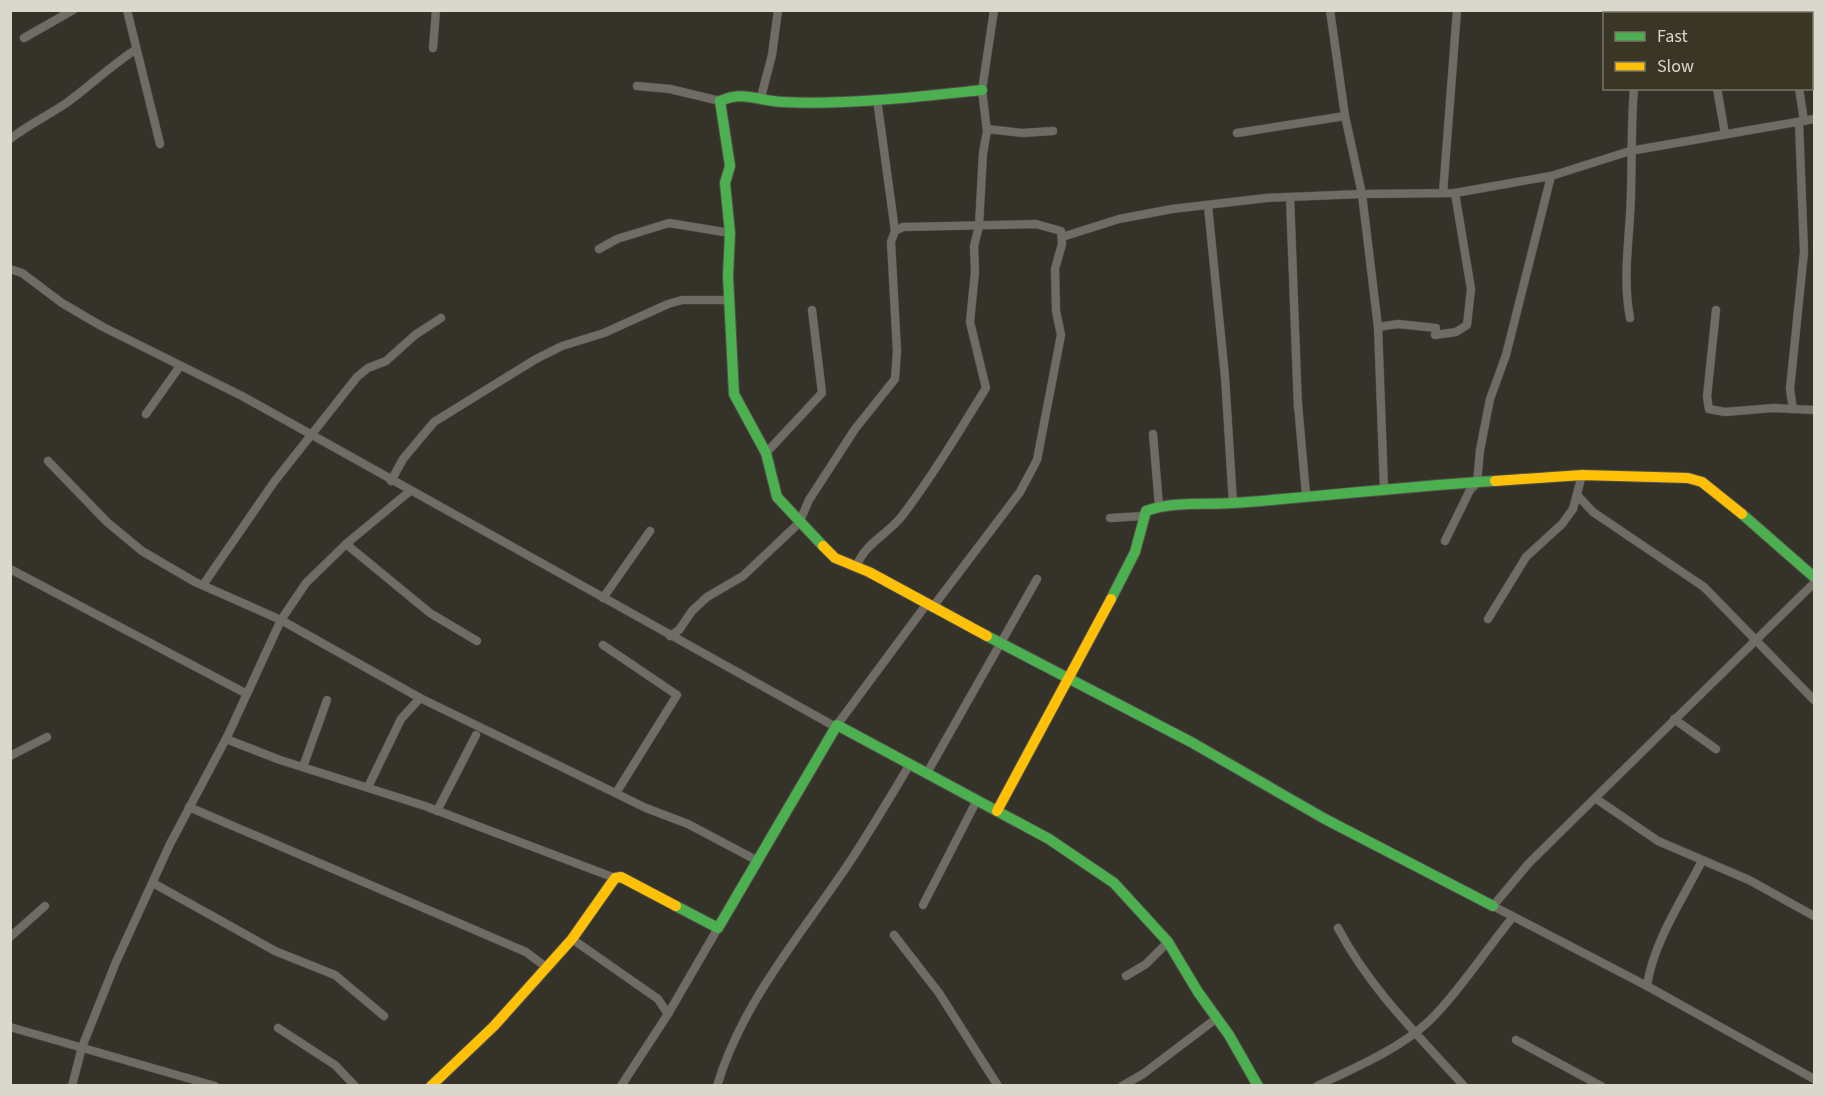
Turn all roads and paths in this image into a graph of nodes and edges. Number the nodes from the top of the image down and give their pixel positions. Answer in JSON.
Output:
{"nodes":[{"id":1,"x":73,"y":10,"type":"edge"},
{"id":2,"x":127,"y":10,"type":"edge"},
{"id":3,"x":436,"y":10,"type":"edge"},
{"id":4,"x":778,"y":10,"type":"edge"},
{"id":5,"x":994,"y":10,"type":"edge"},
{"id":6,"x":1330,"y":10,"type":"edge"},
{"id":7,"x":1457,"y":10,"type":"edge"},
{"id":8,"x":24,"y":38,"type":"dead end"},
{"id":9,"x":433,"y":48,"type":"dead end"},
{"id":10,"x":135,"y":50,"type":"junction"},
{"id":11,"x":637,"y":87,"type":"dead end"},
{"id":12,"x":982,"y":90,"type":"junction"},
{"id":13,"x":1634,"y":90,"type":"edge"},
{"id":14,"x":1717,"y":90,"type":"edge"},
{"id":15,"x":1798,"y":90,"type":"edge"},
{"id":16,"x":761,"y":97,"type":"junction"},
{"id":17,"x":877,"y":99,"type":"junction"},
{"id":18,"x":720,"y":101,"type":"junction"},
{"id":19,"x":1346,"y":116,"type":"junction"},
{"id":20,"x":1815,"y":119,"type":"edge"},
{"id":21,"x":1801,"y":122,"type":"junction"},
{"id":22,"x":987,"y":129,"type":"junction"},
{"id":23,"x":1053,"y":131,"type":"dead end"},
{"id":24,"x":1237,"y":133,"type":"dead end"},
{"id":25,"x":1725,"y":134,"type":"junction"},
{"id":26,"x":10,"y":139,"type":"edge"},
{"id":27,"x":160,"y":144,"type":"dead end"},
{"id":28,"x":1630,"y":151,"type":"junction"},
{"id":29,"x":1551,"y":176,"type":"junction"},
{"id":30,"x":1443,"y":193,"type":"junction"},
{"id":31,"x":1455,"y":193,"type":"junction"},
{"id":32,"x":1362,"y":194,"type":"junction"},
{"id":33,"x":1290,"y":197,"type":"junction"},
{"id":34,"x":1208,"y":206,"type":"junction"},
{"id":35,"x":979,"y":226,"type":"junction"},
{"id":36,"x":895,"y":231,"type":"junction"},
{"id":37,"x":730,"y":232,"type":"junction"},
{"id":38,"x":1062,"y":237,"type":"junction"},
{"id":39,"x":599,"y":249,"type":"dead end"},
{"id":40,"x":10,"y":269,"type":"edge"},
{"id":41,"x":729,"y":300,"type":"junction"},
{"id":42,"x":812,"y":310,"type":"dead end"},
{"id":43,"x":1716,"y":310,"type":"dead end"},
{"id":44,"x":441,"y":318,"type":"dead end"},
{"id":45,"x":1630,"y":318,"type":"dead end"},
{"id":46,"x":1378,"y":327,"type":"junction"},
{"id":47,"x":1294,"y":346,"type":"dead end"},
{"id":48,"x":180,"y":366,"type":"junction"},
{"id":49,"x":1230,"y":384,"type":"dead end"},
{"id":50,"x":1298,"y":408,"type":"junction"},
{"id":51,"x":1793,"y":409,"type":"junction"},
{"id":52,"x":1815,"y":410,"type":"edge"},
{"id":53,"x":146,"y":414,"type":"dead end"},
{"id":54,"x":1153,"y":434,"type":"dead end"},
{"id":55,"x":311,"y":435,"type":"junction"},
{"id":56,"x":766,"y":453,"type":"junction"},
{"id":57,"x":48,"y":460,"type":"dead end"},
{"id":58,"x":1582,"y":475,"type":"junction"},
{"id":59,"x":391,"y":481,"type":"junction"},
{"id":60,"x":1477,"y":483,"type":"junction"},
{"id":61,"x":1384,"y":488,"type":"junction"},
{"id":62,"x":410,"y":491,"type":"junction"},
{"id":63,"x":1306,"y":495,"type":"junction"},
{"id":64,"x":1578,"y":496,"type":"junction"},
{"id":65,"x":1233,"y":503,"type":"junction"},
{"id":66,"x":1159,"y":506,"type":"junction"},
{"id":67,"x":1144,"y":516,"type":"junction"},
{"id":68,"x":1110,"y":518,"type":"dead end"},
{"id":69,"x":799,"y":523,"type":"junction"},
{"id":70,"x":650,"y":531,"type":"dead end"},
{"id":71,"x":1445,"y":541,"type":"dead end"},
{"id":72,"x":346,"y":544,"type":"junction"},
{"id":73,"x":856,"y":567,"type":"junction"},
{"id":74,"x":12,"y":570,"type":"edge"},
{"id":75,"x":1815,"y":577,"type":"edge"},
{"id":76,"x":1037,"y":579,"type":"dead end"},
{"id":77,"x":1815,"y":584,"type":"edge"},
{"id":78,"x":203,"y":585,"type":"junction"},
{"id":79,"x":603,"y":598,"type":"junction"},
{"id":80,"x":929,"y":606,"type":"junction"},
{"id":81,"x":1488,"y":619,"type":"dead end"},
{"id":82,"x":281,"y":620,"type":"junction"},
{"id":83,"x":670,"y":636,"type":"junction"},
{"id":84,"x":1755,"y":640,"type":"junction"},
{"id":85,"x":477,"y":641,"type":"dead end"},
{"id":86,"x":998,"y":644,"type":"junction"},
{"id":87,"x":603,"y":645,"type":"dead end"},
{"id":88,"x":1068,"y":680,"type":"junction"},
{"id":89,"x":247,"y":694,"type":"junction"},
{"id":90,"x":420,"y":698,"type":"junction"},
{"id":91,"x":327,"y":700,"type":"dead end"},
{"id":92,"x":1815,"y":700,"type":"edge"},
{"id":93,"x":1674,"y":719,"type":"junction"},
{"id":94,"x":835,"y":726,"type":"junction"},
{"id":95,"x":476,"y":735,"type":"dead end"},
{"id":96,"x":47,"y":737,"type":"dead end"},
{"id":97,"x":226,"y":739,"type":"junction"},
{"id":98,"x":1716,"y":749,"type":"dead end"},
{"id":99,"x":10,"y":756,"type":"edge"},
{"id":100,"x":910,"y":764,"type":"junction"},
{"id":101,"x":303,"y":767,"type":"junction"},
{"id":102,"x":927,"y":773,"type":"junction"},
{"id":103,"x":368,"y":787,"type":"junction"},
{"id":104,"x":616,"y":792,"type":"junction"},
{"id":105,"x":1595,"y":798,"type":"junction"},
{"id":106,"x":977,"y":800,"type":"junction"},
{"id":107,"x":189,"y":807,"type":"junction"},
{"id":108,"x":437,"y":811,"type":"junction"},
{"id":109,"x":997,"y":811,"type":"junction"},
{"id":110,"x":756,"y":860,"type":"junction"},
{"id":111,"x":1702,"y":861,"type":"junction"},
{"id":112,"x":615,"y":878,"type":"junction"},
{"id":113,"x":153,"y":883,"type":"junction"},
{"id":114,"x":923,"y":905,"type":"dead end"},
{"id":115,"x":45,"y":906,"type":"dead end"},
{"id":116,"x":1493,"y":906,"type":"junction"},
{"id":117,"x":1815,"y":916,"type":"edge"},
{"id":118,"x":1512,"y":918,"type":"junction"},
{"id":119,"x":718,"y":928,"type":"junction"},
{"id":120,"x":1338,"y":928,"type":"dead end"},
{"id":121,"x":894,"y":935,"type":"dead end"},
{"id":122,"x":10,"y":937,"type":"edge"},
{"id":123,"x":572,"y":939,"type":"junction"},
{"id":124,"x":1168,"y":942,"type":"junction"},
{"id":125,"x":546,"y":967,"type":"junction"},
{"id":126,"x":1126,"y":976,"type":"dead end"},
{"id":127,"x":1647,"y":986,"type":"junction"},
{"id":128,"x":668,"y":1014,"type":"junction"},
{"id":129,"x":384,"y":1016,"type":"dead end"},
{"id":130,"x":1217,"y":1018,"type":"junction"},
{"id":131,"x":278,"y":1028,"type":"dead end"},
{"id":132,"x":12,"y":1030,"type":"edge"},
{"id":133,"x":1415,"y":1032,"type":"junction"},
{"id":134,"x":1516,"y":1040,"type":"dead end"},
{"id":135,"x":82,"y":1047,"type":"junction"},
{"id":136,"x":1815,"y":1079,"type":"edge"},
{"id":137,"x":72,"y":1086,"type":"edge"},
{"id":138,"x":215,"y":1086,"type":"edge"},
{"id":139,"x":355,"y":1086,"type":"edge"},
{"id":140,"x":431,"y":1086,"type":"edge"},
{"id":141,"x":621,"y":1086,"type":"edge"},
{"id":142,"x":717,"y":1086,"type":"edge"},
{"id":143,"x":998,"y":1086,"type":"edge"},
{"id":144,"x":1122,"y":1086,"type":"edge"},
{"id":145,"x":1258,"y":1086,"type":"edge"},
{"id":146,"x":1317,"y":1086,"type":"edge"},
{"id":147,"x":1464,"y":1086,"type":"edge"},
{"id":148,"x":1600,"y":1086,"type":"edge"}],
"edges":[{"from":1,"to":8,"type":"street"},
{"from":2,"to":10,"type":"street"},
{"from":3,"to":9,"type":"street"},
{"from":4,"to":16,"type":"street"},
{"from":5,"to":12,"type":"street"},
{"from":6,"to":19,"type":"street"},
{"from":7,"to":30,"type":"street"},
{"from":10,"to":26,"type":"street"},
{"from":10,"to":27,"type":"street"},
{"from":11,"to":18,"type":"street"},
{"from":12,"to":17,"type":"street"},
{"from":12,"to":22,"type":"street"},
{"from":13,"to":28,"type":"street"},
{"from":14,"to":25,"type":"street"},
{"from":15,"to":21,"type":"street"},
{"from":16,"to":17,"type":"street"},
{"from":16,"to":18,"type":"street"},
{"from":17,"to":36,"type":"street"},
{"from":18,"to":37,"type":"street"},
{"from":19,"to":24,"type":"street"},
{"from":19,"to":32,"type":"street"},
{"from":20,"to":21,"type":"street"},
{"from":21,"to":25,"type":"street"},
{"from":21,"to":51,"type":"street"},
{"from":22,"to":23,"type":"street"},
{"from":22,"to":35,"type":"street"},
{"from":25,"to":28,"type":"street"},
{"from":28,"to":29,"type":"street"},
{"from":28,"to":45,"type":"street"},
{"from":29,"to":31,"type":"street"},
{"from":29,"to":60,"type":"street"},
{"from":30,"to":31,"type":"street"},
{"from":30,"to":32,"type":"street"},
{"from":31,"to":46,"type":"street"},
{"from":32,"to":33,"type":"street"},
{"from":32,"to":46,"type":"street"},
{"from":33,"to":34,"type":"street"},
{"from":33,"to":50,"type":"street"},
{"from":34,"to":38,"type":"street"},
{"from":34,"to":65,"type":"street"},
{"from":35,"to":36,"type":"street"},
{"from":35,"to":38,"type":"street"},
{"from":35,"to":73,"type":"street"},
{"from":36,"to":69,"type":"street"},
{"from":37,"to":39,"type":"street"},
{"from":37,"to":41,"type":"street"},
{"from":38,"to":80,"type":"street"},
{"from":40,"to":48,"type":"street"},
{"from":41,"to":56,"type":"street"},
{"from":41,"to":59,"type":"street"},
{"from":42,"to":56,"type":"street"},
{"from":43,"to":51,"type":"street"},
{"from":44,"to":55,"type":"street"},
{"from":46,"to":61,"type":"street"},
{"from":47,"to":50,"type":"street"},
{"from":48,"to":53,"type":"street"},
{"from":48,"to":55,"type":"street"},
{"from":49,"to":65,"type":"street"},
{"from":50,"to":63,"type":"street"},
{"from":51,"to":52,"type":"street"},
{"from":54,"to":66,"type":"street"},
{"from":55,"to":59,"type":"street"},
{"from":55,"to":78,"type":"street"},
{"from":56,"to":69,"type":"street"},
{"from":57,"to":78,"type":"street"},
{"from":58,"to":60,"type":"street"},
{"from":58,"to":64,"type":"street"},
{"from":58,"to":75,"type":"street"},
{"from":59,"to":62,"type":"street"},
{"from":60,"to":61,"type":"street"},
{"from":60,"to":71,"type":"street"},
{"from":61,"to":63,"type":"street"},
{"from":62,"to":72,"type":"street"},
{"from":62,"to":79,"type":"street"},
{"from":63,"to":65,"type":"street"},
{"from":64,"to":81,"type":"street"},
{"from":64,"to":84,"type":"street"},
{"from":65,"to":66,"type":"street"},
{"from":66,"to":67,"type":"street"},
{"from":67,"to":68,"type":"street"},
{"from":67,"to":88,"type":"street"},
{"from":69,"to":73,"type":"street"},
{"from":69,"to":83,"type":"street"},
{"from":70,"to":79,"type":"street"},
{"from":72,"to":82,"type":"street"},
{"from":72,"to":85,"type":"street"},
{"from":73,"to":80,"type":"street"},
{"from":74,"to":89,"type":"street"},
{"from":76,"to":86,"type":"street"},
{"from":77,"to":84,"type":"street"},
{"from":78,"to":82,"type":"street"},
{"from":79,"to":83,"type":"street"},
{"from":80,"to":86,"type":"street"},
{"from":80,"to":94,"type":"street"},
{"from":82,"to":89,"type":"street"},
{"from":82,"to":90,"type":"street"},
{"from":83,"to":94,"type":"street"},
{"from":84,"to":92,"type":"street"},
{"from":84,"to":93,"type":"street"},
{"from":86,"to":88,"type":"street"},
{"from":86,"to":102,"type":"street"},
{"from":87,"to":104,"type":"street"},
{"from":88,"to":109,"type":"street"},
{"from":88,"to":116,"type":"street"},
{"from":89,"to":97,"type":"street"},
{"from":90,"to":103,"type":"street"},
{"from":90,"to":104,"type":"street"},
{"from":91,"to":101,"type":"street"},
{"from":93,"to":98,"type":"street"},
{"from":93,"to":105,"type":"street"},
{"from":94,"to":100,"type":"street"},
{"from":94,"to":110,"type":"street"},
{"from":95,"to":108,"type":"street"},
{"from":96,"to":99,"type":"street"},
{"from":97,"to":101,"type":"street"},
{"from":97,"to":107,"type":"street"},
{"from":100,"to":102,"type":"street"},
{"from":100,"to":142,"type":"street"},
{"from":101,"to":103,"type":"street"},
{"from":102,"to":106,"type":"street"},
{"from":103,"to":108,"type":"street"},
{"from":104,"to":110,"type":"street"},
{"from":105,"to":111,"type":"street"},
{"from":105,"to":116,"type":"street"},
{"from":106,"to":109,"type":"street"},
{"from":106,"to":114,"type":"street"},
{"from":107,"to":113,"type":"street"},
{"from":107,"to":125,"type":"street"},
{"from":108,"to":112,"type":"street"},
{"from":109,"to":124,"type":"street"},
{"from":110,"to":119,"type":"street"},
{"from":111,"to":117,"type":"street"},
{"from":111,"to":127,"type":"street"},
{"from":112,"to":119,"type":"street"},
{"from":112,"to":123,"type":"street"},
{"from":113,"to":129,"type":"street"},
{"from":113,"to":135,"type":"street"},
{"from":115,"to":122,"type":"street"},
{"from":116,"to":118,"type":"street"},
{"from":118,"to":127,"type":"street"},
{"from":118,"to":133,"type":"street"},
{"from":119,"to":128,"type":"street"},
{"from":120,"to":133,"type":"street"},
{"from":121,"to":143,"type":"street"},
{"from":123,"to":125,"type":"street"},
{"from":123,"to":128,"type":"street"},
{"from":124,"to":126,"type":"street"},
{"from":124,"to":130,"type":"street"},
{"from":125,"to":140,"type":"street"},
{"from":127,"to":136,"type":"street"},
{"from":128,"to":141,"type":"street"},
{"from":130,"to":144,"type":"street"},
{"from":130,"to":145,"type":"street"},
{"from":131,"to":139,"type":"street"},
{"from":132,"to":135,"type":"street"},
{"from":133,"to":146,"type":"street"},
{"from":133,"to":147,"type":"street"},
{"from":134,"to":148,"type":"street"},
{"from":135,"to":137,"type":"street"},
{"from":135,"to":138,"type":"street"}]}
